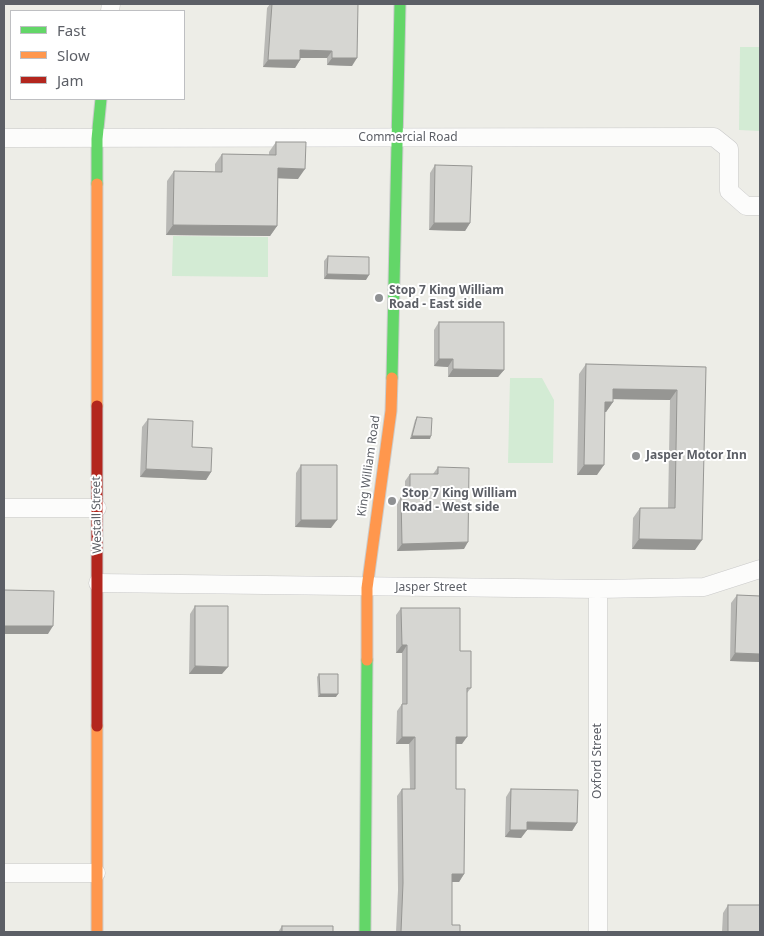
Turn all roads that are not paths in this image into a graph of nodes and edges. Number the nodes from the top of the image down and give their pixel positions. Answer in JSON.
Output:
{"nodes":[{"id":1,"x":400,"y":4,"type":"edge"},
{"id":2,"x":102,"y":100,"type":"edge"},
{"id":3,"x":4,"y":138,"type":"edge"},
{"id":4,"x":396,"y":138,"type":"junction"},
{"id":5,"x":97,"y":139,"type":"junction"},
{"id":6,"x":760,"y":206,"type":"edge"},
{"id":7,"x":4,"y":508,"type":"edge"},
{"id":8,"x":97,"y":508,"type":"junction"},
{"id":9,"x":760,"y":569,"type":"edge"},
{"id":10,"x":98,"y":583,"type":"junction"},
{"id":11,"x":367,"y":588,"type":"junction"},
{"id":12,"x":598,"y":590,"type":"junction"},
{"id":13,"x":4,"y":873,"type":"edge"},
{"id":14,"x":96,"y":873,"type":"junction"},
{"id":15,"x":96,"y":932,"type":"edge"},
{"id":16,"x":365,"y":932,"type":"edge"},
{"id":17,"x":598,"y":932,"type":"edge"}],
"edges":[{"from":1,"to":4,"type":"main road","name":"King William Road"},
{"from":2,"to":5,"type":"main road","name":"Westall Street"},
{"from":3,"to":5,"type":"street","name":"Commercial Road"},
{"from":4,"to":5,"type":"street","name":"Commercial Road"},
{"from":4,"to":6,"type":"street","name":"Commercial Road"},
{"from":4,"to":11,"type":"main road","name":"King William Road"},
{"from":5,"to":8,"type":"main road","name":"Westall Street"},
{"from":7,"to":8,"type":"street"},
{"from":8,"to":10,"type":"main road","name":"Westall Street"},
{"from":9,"to":12,"type":"street","name":"Jasper Street"},
{"from":10,"to":11,"type":"street","name":"Jasper Street"},
{"from":10,"to":14,"type":"main road","name":"Westall Street"},
{"from":11,"to":12,"type":"street","name":"Jasper Street"},
{"from":11,"to":16,"type":"main road","name":"King William Road"},
{"from":12,"to":17,"type":"street","name":"Oxford Street"},
{"from":13,"to":14,"type":"street"},
{"from":14,"to":15,"type":"main road","name":"Westall Street"}]}
